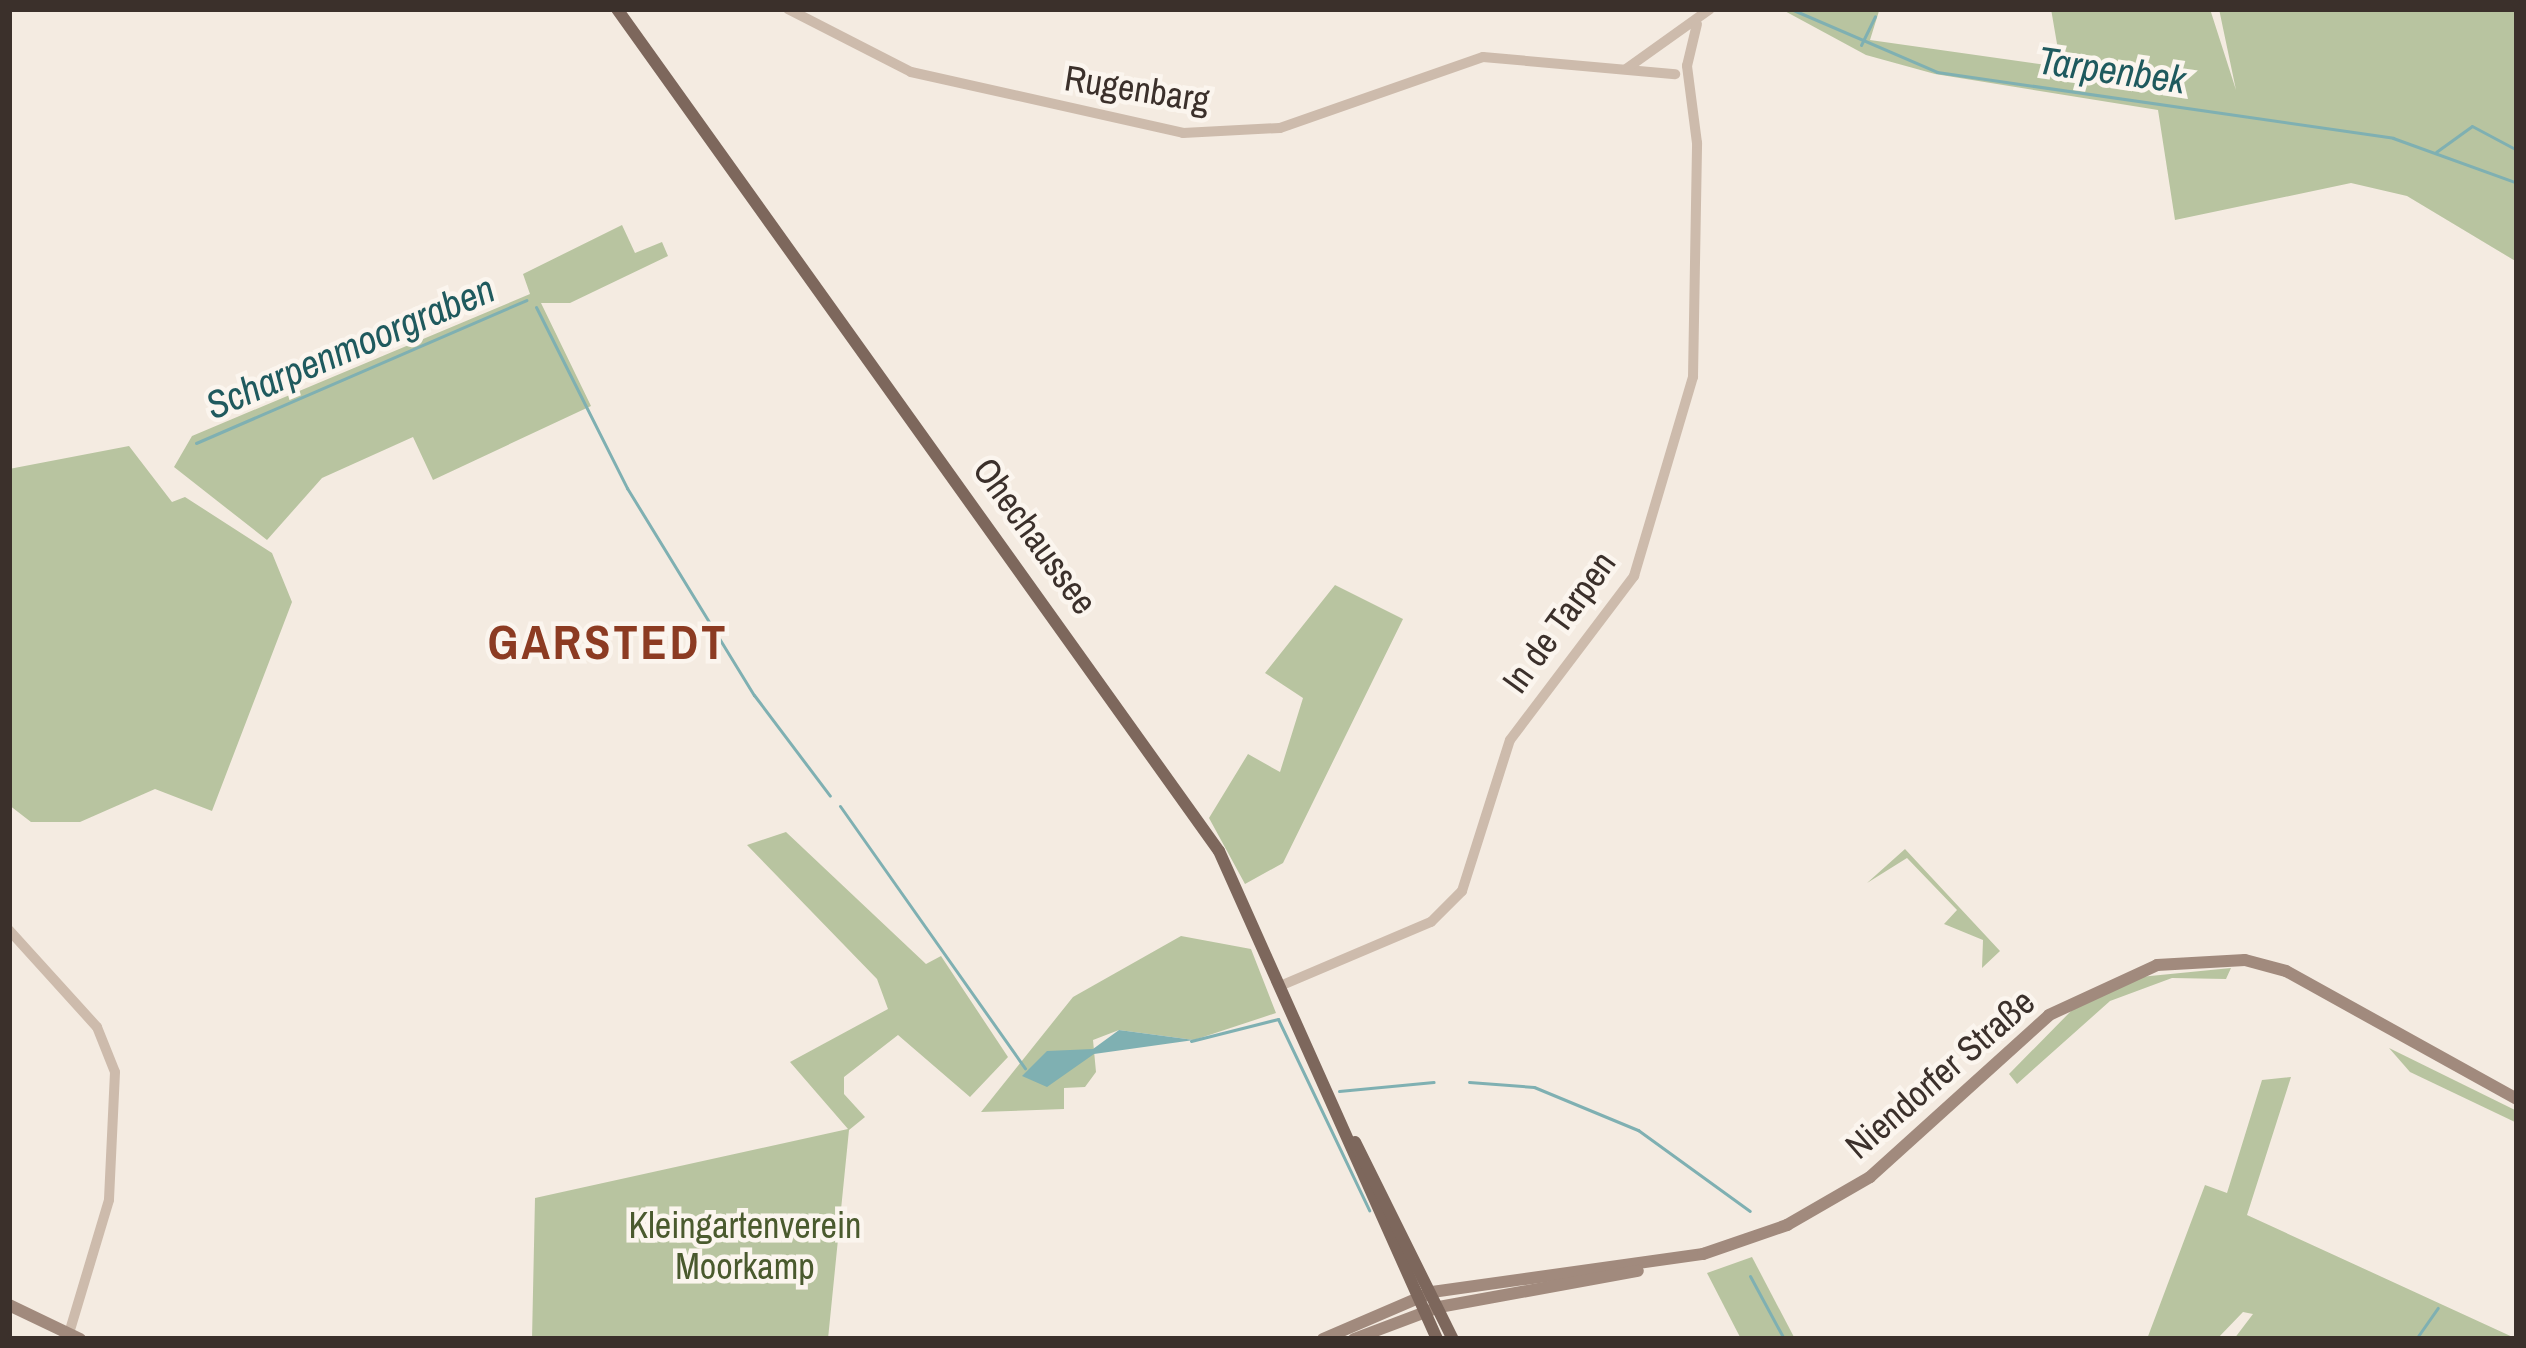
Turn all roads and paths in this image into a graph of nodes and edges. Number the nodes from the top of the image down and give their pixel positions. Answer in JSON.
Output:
{"nodes":[{"id":1,"x":616,"y":9,"type":"edge"},
{"id":2,"x":788,"y":9,"type":"edge"},
{"id":3,"x":1710,"y":9,"type":"edge"},
{"id":4,"x":1697,"y":24,"type":"junction"},
{"id":5,"x":1674,"y":40,"type":"junction"},
{"id":6,"x":1688,"y":48,"type":"junction"},
{"id":7,"x":1658,"y":61,"type":"junction"},
{"id":8,"x":1688,"y":66,"type":"junction"},
{"id":9,"x":1675,"y":74,"type":"junction"},
{"id":10,"x":1693,"y":101,"type":"junction"},
{"id":11,"x":9,"y":930,"type":"edge"},
{"id":12,"x":1280,"y":986,"type":"junction"},
{"id":13,"x":2517,"y":1099,"type":"edge"},
{"id":14,"x":1428,"y":1302,"type":"junction"},
{"id":15,"x":9,"y":1305,"type":"edge"},
{"id":16,"x":72,"y":1337,"type":"edge"},
{"id":17,"x":1323,"y":1339,"type":"edge"},
{"id":18,"x":1354,"y":1339,"type":"edge"},
{"id":19,"x":1437,"y":1339,"type":"edge"},
{"id":20,"x":1453,"y":1339,"type":"edge"}],
"edges":[{"from":1,"to":12,"type":"main road","name":"Ohechaussee"},
{"from":2,"to":7,"type":"street","name":"Rugenbarg"},
{"from":3,"to":4,"type":"street"},
{"from":4,"to":5,"type":"street"},
{"from":4,"to":6,"type":"street"},
{"from":5,"to":6,"type":"street"},
{"from":5,"to":7,"type":"street"},
{"from":6,"to":8,"type":"street"},
{"from":7,"to":9,"type":"street"},
{"from":8,"to":9,"type":"street"},
{"from":8,"to":10,"type":"street","name":"In de Tarpen"},
{"from":9,"to":10,"type":"street"},
{"from":10,"to":12,"type":"street","name":"In de Tarpen"},
{"from":11,"to":16,"type":"street"},
{"from":12,"to":14,"type":"main road","name":"Ohechaussee"},
{"from":13,"to":14,"type":"main road","name":"Niendorfer Straße"},
{"from":14,"to":17,"type":"main road","name":"Niendorfer Straße"},
{"from":14,"to":18,"type":"main road","name":"Niendorfer Straße"},
{"from":14,"to":19,"type":"main road","name":"Ohechaussee"},
{"from":14,"to":20,"type":"main road","name":"Ohechaussee"},
{"from":15,"to":16,"type":"main road"}]}
